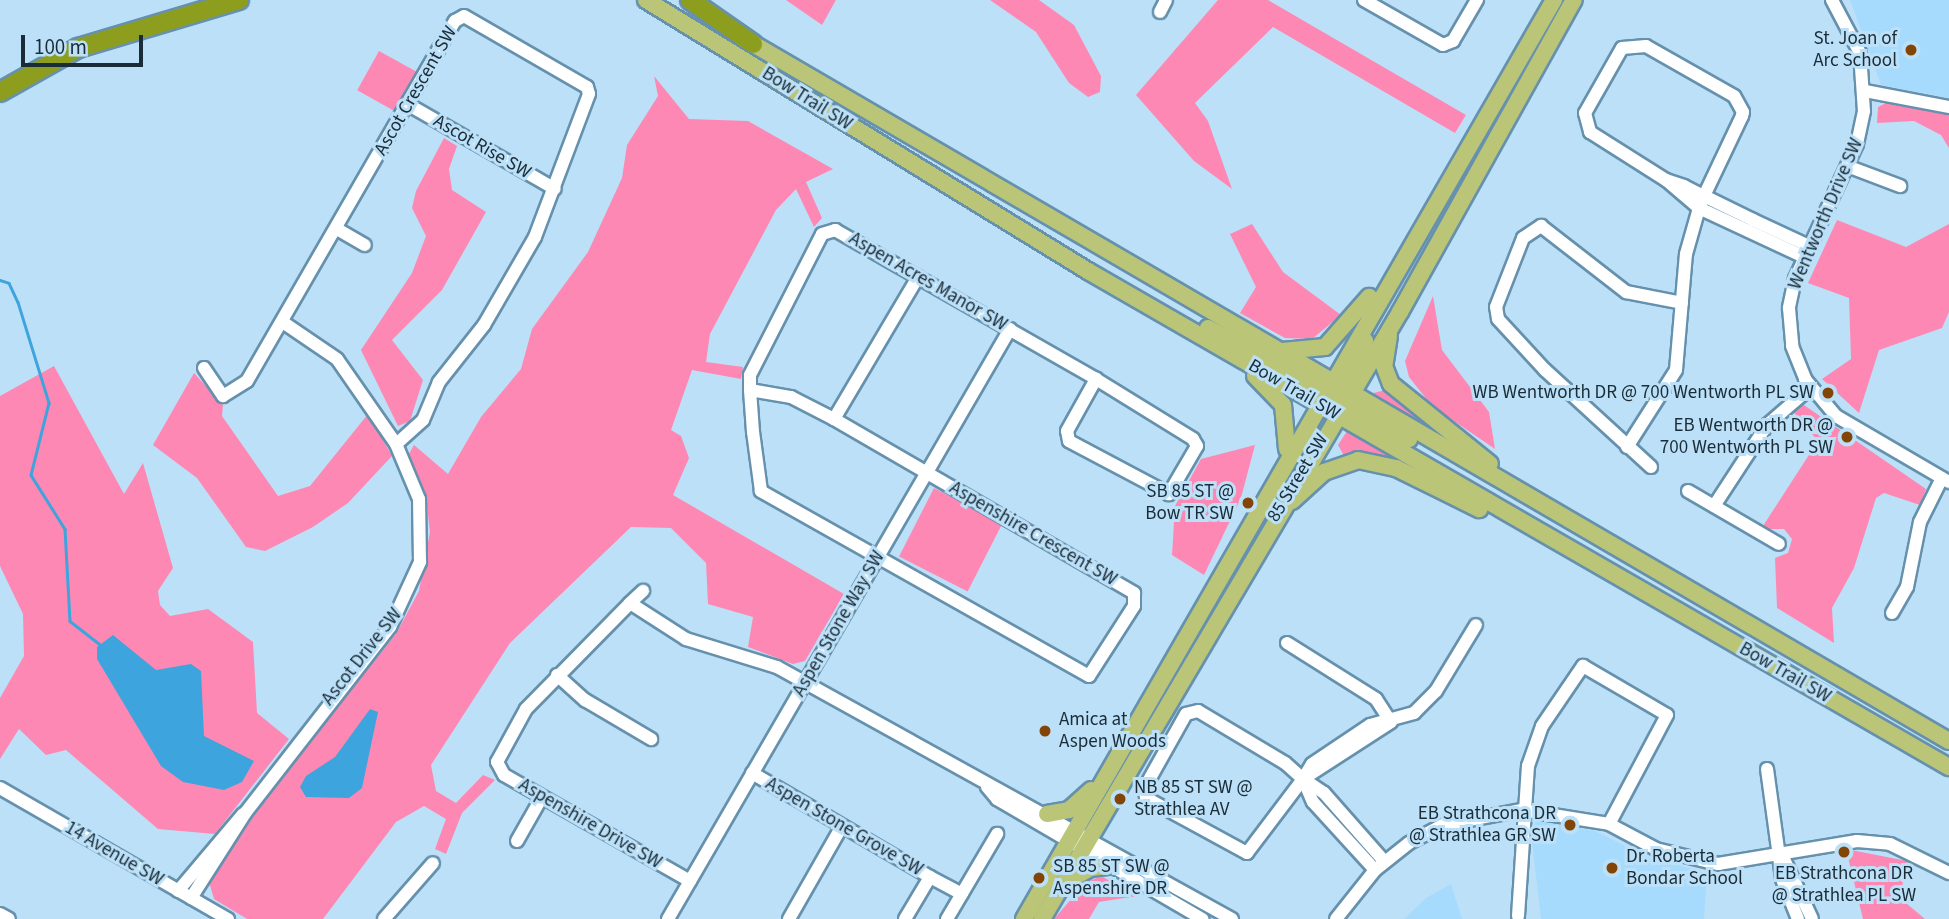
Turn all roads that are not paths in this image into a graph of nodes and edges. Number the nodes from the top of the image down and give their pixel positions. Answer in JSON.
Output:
{"nodes":[{"id":1,"x":646,"y":0,"type":"edge"},
{"id":2,"x":681,"y":0,"type":"edge"},
{"id":3,"x":690,"y":0,"type":"edge"},
{"id":4,"x":1364,"y":0,"type":"edge"},
{"id":5,"x":1477,"y":0,"type":"edge"},
{"id":6,"x":1554,"y":0,"type":"edge"},
{"id":7,"x":1574,"y":0,"type":"edge"},
{"id":8,"x":1832,"y":0,"type":"edge"},
{"id":9,"x":234,"y":2,"type":"edge"},
{"id":10,"x":753,"y":44,"type":"junction"},
{"id":11,"x":1865,"y":91,"type":"junction"},
{"id":12,"x":0,"y":92,"type":"edge"},
{"id":13,"x":409,"y":105,"type":"junction"},
{"id":14,"x":1949,"y":107,"type":"edge"},
{"id":15,"x":1461,"y":155,"type":"junction"},
{"id":16,"x":1478,"y":165,"type":"junction"},
{"id":17,"x":1847,"y":166,"type":"junction"},
{"id":18,"x":1900,"y":186,"type":"dead end"},
{"id":19,"x":555,"y":189,"type":"junction"},
{"id":20,"x":1702,"y":202,"type":"junction"},
{"id":21,"x":337,"y":229,"type":"junction"},
{"id":22,"x":1415,"y":236,"type":"junction"},
{"id":23,"x":1045,"y":242,"type":"junction"},
{"id":24,"x":365,"y":245,"type":"dead end"},
{"id":25,"x":1807,"y":252,"type":"junction"},
{"id":26,"x":1088,"y":271,"type":"junction"},
{"id":27,"x":918,"y":277,"type":"junction"},
{"id":28,"x":1682,"y":303,"type":"junction"},
{"id":29,"x":1400,"y":312,"type":"junction"},
{"id":30,"x":284,"y":323,"type":"junction"},
{"id":31,"x":1010,"y":329,"type":"junction"},
{"id":32,"x":1274,"y":349,"type":"junction"},
{"id":33,"x":204,"y":368,"type":"dead end"},
{"id":34,"x":1096,"y":379,"type":"junction"},
{"id":35,"x":1811,"y":387,"type":"junction"},
{"id":36,"x":750,"y":390,"type":"junction"},
{"id":37,"x":1333,"y":398,"type":"junction"},
{"id":38,"x":834,"y":419,"type":"junction"},
{"id":39,"x":396,"y":444,"type":"junction"},
{"id":40,"x":1627,"y":447,"type":"junction"},
{"id":41,"x":1285,"y":458,"type":"junction"},
{"id":42,"x":1651,"y":467,"type":"dead end"},
{"id":43,"x":926,"y":473,"type":"junction"},
{"id":44,"x":1945,"y":480,"type":"edge"},
{"id":45,"x":1688,"y":491,"type":"dead end"},
{"id":46,"x":1714,"y":506,"type":"junction"},
{"id":47,"x":1519,"y":521,"type":"junction"},
{"id":48,"x":1271,"y":522,"type":"junction"},
{"id":49,"x":1591,"y":534,"type":"junction"},
{"id":50,"x":1779,"y":544,"type":"dead end"},
{"id":51,"x":878,"y":556,"type":"junction"},
{"id":52,"x":1233,"y":590,"type":"junction"},
{"id":53,"x":643,"y":591,"type":"dead end"},
{"id":54,"x":630,"y":603,"type":"junction"},
{"id":55,"x":1892,"y":613,"type":"dead end"},
{"id":56,"x":1476,"y":625,"type":"dead end"},
{"id":57,"x":1287,"y":643,"type":"dead end"},
{"id":58,"x":557,"y":675,"type":"junction"},
{"id":59,"x":805,"y":682,"type":"junction"},
{"id":60,"x":1391,"y":722,"type":"junction"},
{"id":61,"x":651,"y":739,"type":"dead end"},
{"id":62,"x":1949,"y":741,"type":"edge"},
{"id":63,"x":1949,"y":767,"type":"edge"},
{"id":64,"x":1767,"y":769,"type":"dead end"},
{"id":65,"x":752,"y":773,"type":"junction"},
{"id":66,"x":1104,"y":779,"type":"junction"},
{"id":67,"x":1303,"y":779,"type":"junction"},
{"id":68,"x":988,"y":787,"type":"junction"},
{"id":69,"x":0,"y":788,"type":"edge"},
{"id":70,"x":542,"y":797,"type":"junction"},
{"id":71,"x":1522,"y":810,"type":"junction"},
{"id":72,"x":246,"y":812,"type":"junction"},
{"id":73,"x":1047,"y":814,"type":"junction"},
{"id":74,"x":1609,"y":824,"type":"junction"},
{"id":75,"x":842,"y":826,"type":"junction"},
{"id":76,"x":997,"y":834,"type":"dead end"},
{"id":77,"x":1079,"y":839,"type":"junction"},
{"id":78,"x":517,"y":841,"type":"dead end"},
{"id":79,"x":1783,"y":856,"type":"junction"},
{"id":80,"x":433,"y":863,"type":"dead end"},
{"id":81,"x":1379,"y":865,"type":"junction"},
{"id":82,"x":1110,"y":866,"type":"junction"},
{"id":83,"x":1949,"y":873,"type":"edge"},
{"id":84,"x":930,"y":877,"type":"junction"},
{"id":85,"x":690,"y":881,"type":"junction"},
{"id":86,"x":1064,"y":883,"type":"junction"},
{"id":87,"x":178,"y":891,"type":"junction"},
{"id":88,"x":961,"y":894,"type":"junction"},
{"id":89,"x":191,"y":898,"type":"junction"},
{"id":90,"x":0,"y":914,"type":"edge"},
{"id":91,"x":1518,"y":916,"type":"dead end"},
{"id":92,"x":9,"y":919,"type":"edge"},
{"id":93,"x":228,"y":919,"type":"edge"},
{"id":94,"x":384,"y":919,"type":"edge"},
{"id":95,"x":668,"y":919,"type":"edge"},
{"id":96,"x":789,"y":919,"type":"edge"},
{"id":97,"x":905,"y":919,"type":"edge"},
{"id":98,"x":947,"y":919,"type":"edge"},
{"id":99,"x":1024,"y":919,"type":"edge"},
{"id":100,"x":1042,"y":919,"type":"edge"},
{"id":101,"x":1202,"y":919,"type":"edge"},
{"id":102,"x":1232,"y":919,"type":"edge"},
{"id":103,"x":1336,"y":919,"type":"edge"},
{"id":104,"x":1798,"y":919,"type":"edge"},
{"id":105,"x":1812,"y":919,"type":"edge"}],
"edges":[{"from":1,"to":23,"type":"main road","name":"Bow Trail SW"},
{"from":2,"to":10,"type":"main road","name":"Bow Trail SW"},
{"from":3,"to":10,"type":"highway"},
{"from":4,"to":5,"type":"street"},
{"from":6,"to":15,"type":"main road","name":"85 Street SW"},
{"from":7,"to":16,"type":"main road","name":"85 Street SW"},
{"from":8,"to":11,"type":"street","name":"Wentworth Drive SW"},
{"from":9,"to":12,"type":"highway"},
{"from":10,"to":32,"type":"main road","name":"Bow Trail SW"},
{"from":11,"to":14,"type":"street"},
{"from":11,"to":17,"type":"street","name":"Wentworth Drive SW"},
{"from":13,"to":19,"type":"street","name":"Ascot Rise SW"},
{"from":13,"to":19,"type":"street","name":"Ascot Crescent SW"},
{"from":13,"to":21,"type":"street","name":"Ascot Crescent SW"},
{"from":15,"to":16,"type":"main road"},
{"from":15,"to":22,"type":"main road","name":"85 Street SW"},
{"from":16,"to":29,"type":"main road","name":"85 Street SW"},
{"from":17,"to":18,"type":"street"},
{"from":17,"to":25,"type":"street","name":"Wentworth Drive SW"},
{"from":19,"to":39,"type":"street","name":"Ascot Crescent SW"},
{"from":20,"to":20,"type":"street"},
{"from":20,"to":25,"type":"street"},
{"from":20,"to":28,"type":"street"},
{"from":21,"to":24,"type":"street"},
{"from":21,"to":30,"type":"street","name":"Ascot Crescent SW"},
{"from":22,"to":32,"type":"main road"},
{"from":22,"to":37,"type":"main road","name":"85 Street SW"},
{"from":23,"to":26,"type":"main road","name":"Bow Trail SW"},
{"from":23,"to":37,"type":"main road"},
{"from":25,"to":35,"type":"street","name":"Wentworth Drive SW"},
{"from":26,"to":37,"type":"main road","name":"Bow Trail SW"},
{"from":26,"to":41,"type":"main road"},
{"from":27,"to":31,"type":"street","name":"Aspen Acres Manor SW"},
{"from":27,"to":36,"type":"street","name":"Aspen Acres Manor SW"},
{"from":27,"to":38,"type":"street"},
{"from":28,"to":40,"type":"street"},
{"from":28,"to":40,"type":"street"},
{"from":29,"to":37,"type":"main road","name":"85 Street SW"},
{"from":29,"to":49,"type":"main road"},
{"from":30,"to":33,"type":"street","name":"Ascot Crescent SW"},
{"from":30,"to":39,"type":"street","name":"Ascot Drive SW"},
{"from":31,"to":34,"type":"street","name":"Aspen Acres Manor SW"},
{"from":31,"to":43,"type":"street","name":"Aspen Stone Way SW"},
{"from":32,"to":37,"type":"main road","name":"Bow Trail SW"},
{"from":34,"to":34,"type":"street","name":"Aspen Acres Manor SW"},
{"from":35,"to":44,"type":"street","name":"Wentworth Drive SW"},
{"from":35,"to":46,"type":"street"},
{"from":36,"to":38,"type":"street"},
{"from":36,"to":51,"type":"street","name":"Aspen Acres Manor SW"},
{"from":37,"to":41,"type":"main road","name":"85 Street SW"},
{"from":37,"to":47,"type":"main road","name":"Bow Trail SW"},
{"from":37,"to":48,"type":"main road","name":"85 Street SW"},
{"from":37,"to":49,"type":"main road"},
{"from":37,"to":52,"type":"main road"},
{"from":38,"to":43,"type":"street"},
{"from":39,"to":72,"type":"street","name":"Ascot Drive SW"},
{"from":40,"to":42,"type":"street"},
{"from":41,"to":66,"type":"main road","name":"85 Street SW"},
{"from":43,"to":51,"type":"street","name":"Aspen Stone Way SW"},
{"from":43,"to":51,"type":"street","name":"Aspenshire Crescent SW"},
{"from":44,"to":55,"type":"street"},
{"from":45,"to":46,"type":"street"},
{"from":46,"to":50,"type":"street"},
{"from":47,"to":48,"type":"main road"},
{"from":47,"to":63,"type":"main road","name":"Bow Trail SW"},
{"from":48,"to":52,"type":"main road","name":"85 Street SW"},
{"from":49,"to":62,"type":"main road","name":"Bow Trail SW"},
{"from":51,"to":59,"type":"street","name":"Aspen Stone Way SW"},
{"from":52,"to":77,"type":"main road","name":"85 Street SW"},
{"from":53,"to":54,"type":"street","name":"Aspenshire Drive SW"},
{"from":54,"to":58,"type":"street","name":"Aspenshire Drive SW"},
{"from":54,"to":59,"type":"street"},
{"from":56,"to":60,"type":"street"},
{"from":57,"to":60,"type":"street"},
{"from":58,"to":61,"type":"street"},
{"from":58,"to":70,"type":"street","name":"Aspenshire Drive SW"},
{"from":59,"to":65,"type":"street","name":"Aspen Stone Way SW"},
{"from":59,"to":68,"type":"street"},
{"from":60,"to":67,"type":"street"},
{"from":64,"to":79,"type":"street"},
{"from":65,"to":75,"type":"street","name":"Aspen Stone Grove SW"},
{"from":65,"to":85,"type":"street","name":"Aspen Stone Way SW"},
{"from":66,"to":73,"type":"main road"},
{"from":66,"to":77,"type":"main road","name":"85 Street SW"},
{"from":67,"to":67,"type":"street"},
{"from":67,"to":81,"type":"street"},
{"from":68,"to":73,"type":"street"},
{"from":68,"to":77,"type":"street"},
{"from":69,"to":87,"type":"street","name":"14 Avenue SW"},
{"from":70,"to":78,"type":"street"},
{"from":70,"to":85,"type":"street","name":"Aspenshire Drive SW"},
{"from":71,"to":74,"type":"street"},
{"from":71,"to":74,"type":"street"},
{"from":71,"to":81,"type":"street"},
{"from":71,"to":91,"type":"street"},
{"from":72,"to":87,"type":"street","name":"Ascot Drive SW"},
{"from":72,"to":89,"type":"street","name":"Ascot Drive SW"},
{"from":73,"to":77,"type":"street"},
{"from":74,"to":79,"type":"street"},
{"from":75,"to":84,"type":"street","name":"Aspen Stone Grove SW"},
{"from":75,"to":96,"type":"street"},
{"from":76,"to":88,"type":"street"},
{"from":77,"to":82,"type":"street"},
{"from":77,"to":86,"type":"main road","name":"85 Street SW"},
{"from":77,"to":99,"type":"main road","name":"85 Street SW"},
{"from":77,"to":102,"type":"street"},
{"from":79,"to":83,"type":"street"},
{"from":79,"to":104,"type":"street"},
{"from":79,"to":105,"type":"street"},
{"from":80,"to":94,"type":"street"},
{"from":81,"to":103,"type":"street"},
{"from":82,"to":86,"type":"main road"},
{"from":82,"to":101,"type":"street"},
{"from":84,"to":88,"type":"street"},
{"from":84,"to":97,"type":"street","name":"Aspen Stone Grove SW"},
{"from":85,"to":95,"type":"street","name":"Aspen Stone Way SW"},
{"from":86,"to":100,"type":"main road","name":"85 Street SW"},
{"from":87,"to":89,"type":"street","name":"14 Avenue SW"},
{"from":88,"to":98,"type":"street"},
{"from":89,"to":93,"type":"street","name":"14 Avenue SW"},
{"from":90,"to":92,"type":"street"}]}
